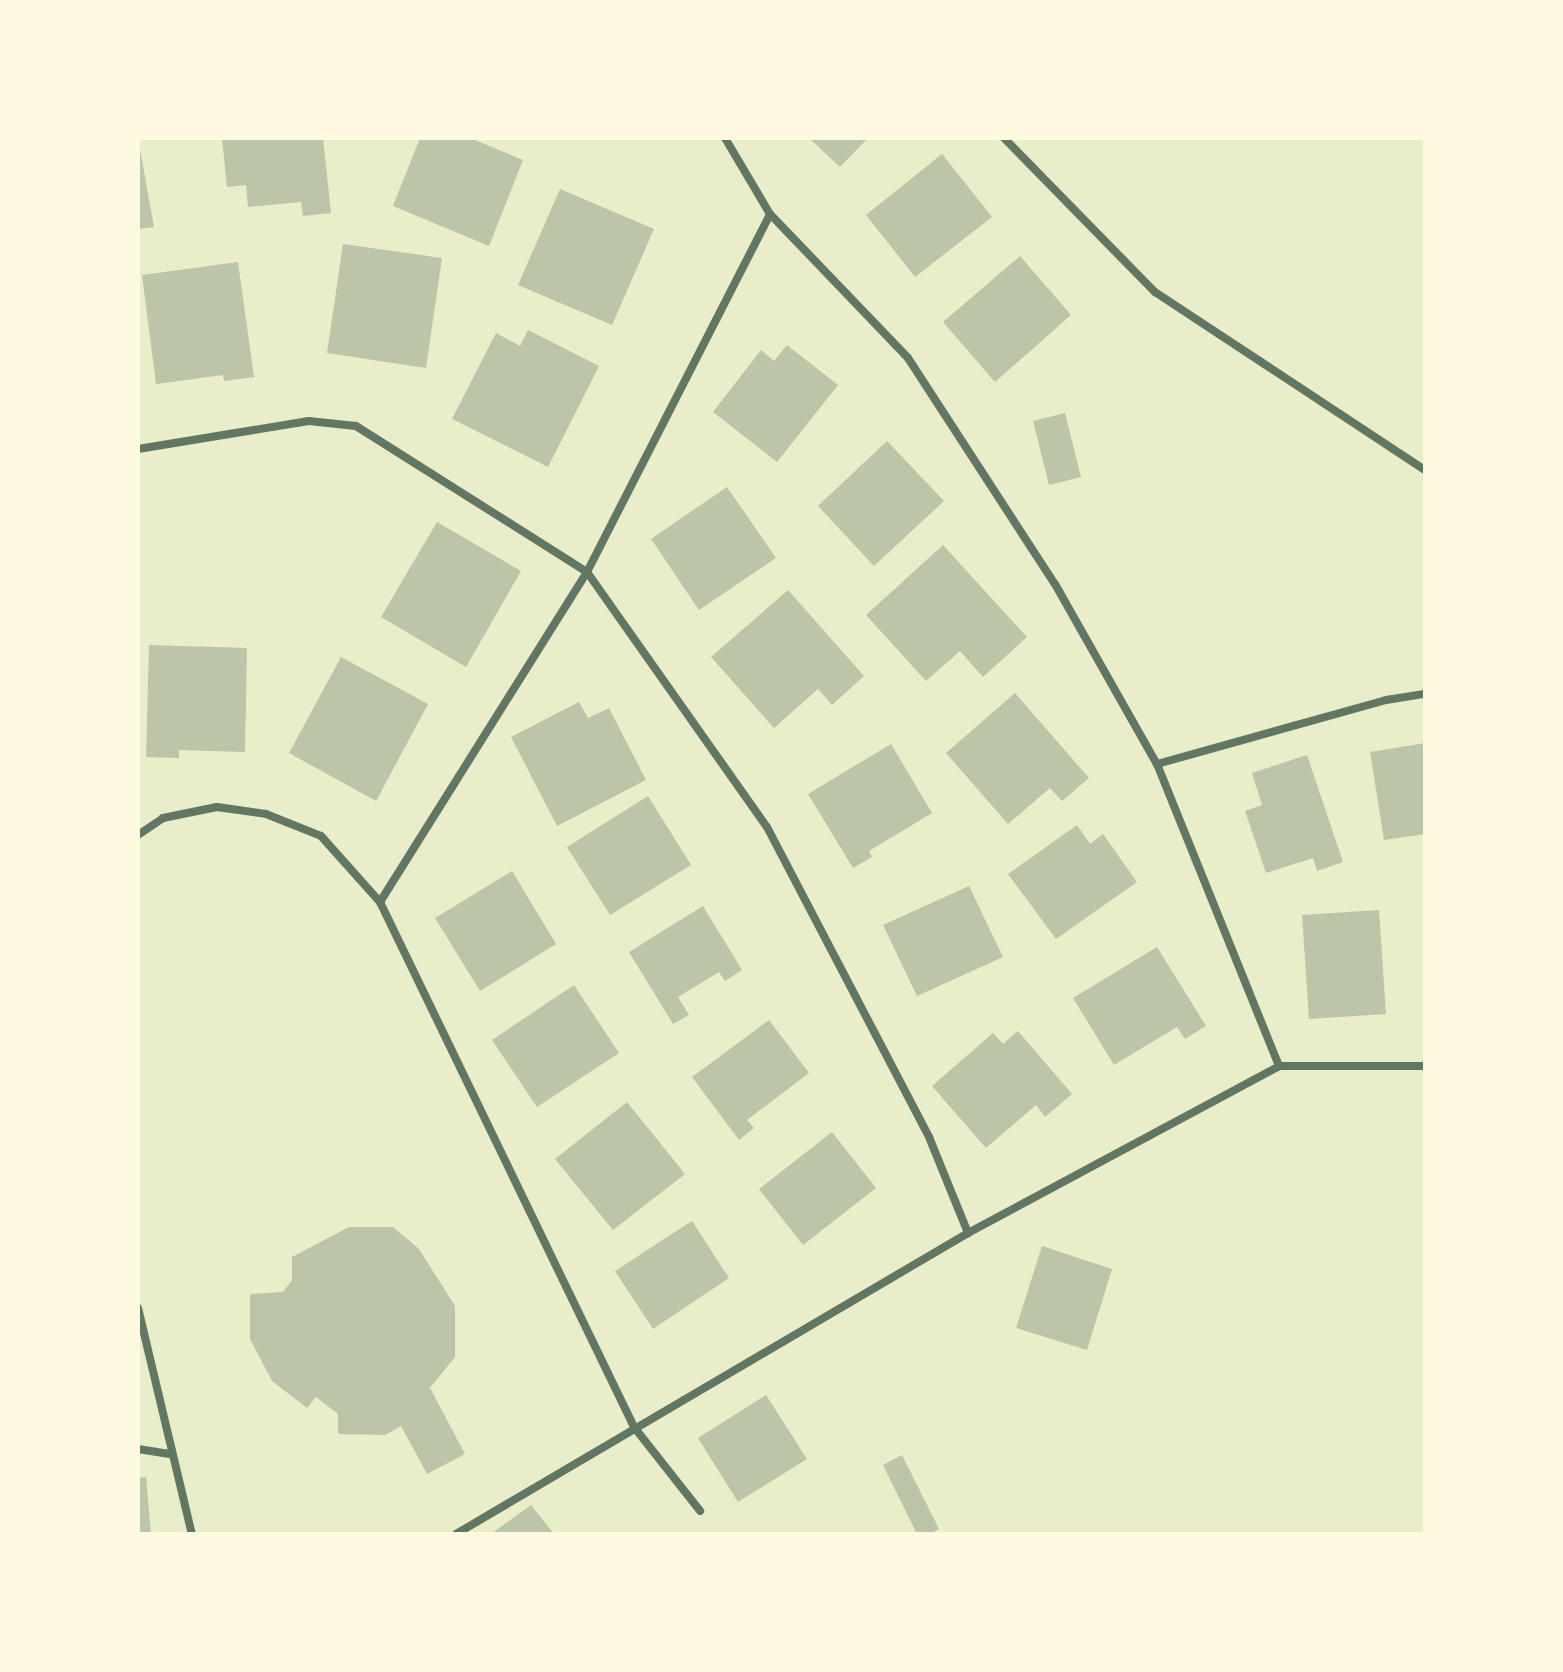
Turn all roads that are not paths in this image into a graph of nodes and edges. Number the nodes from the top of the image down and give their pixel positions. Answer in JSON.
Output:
{"nodes":[{"id":1,"x":725,"y":138,"type":"edge"},
{"id":2,"x":1004,"y":138,"type":"edge"},
{"id":3,"x":770,"y":214,"type":"junction"},
{"id":4,"x":138,"y":449,"type":"edge"},
{"id":5,"x":1425,"y":470,"type":"edge"},
{"id":6,"x":587,"y":572,"type":"junction"},
{"id":7,"x":1425,"y":694,"type":"edge"},
{"id":8,"x":1157,"y":764,"type":"junction"},
{"id":9,"x":138,"y":835,"type":"edge"},
{"id":10,"x":380,"y":902,"type":"junction"},
{"id":11,"x":1279,"y":1066,"type":"junction"},
{"id":12,"x":1425,"y":1066,"type":"edge"},
{"id":13,"x":968,"y":1233,"type":"junction"},
{"id":14,"x":138,"y":1308,"type":"edge"},
{"id":15,"x":634,"y":1427,"type":"junction"},
{"id":16,"x":138,"y":1449,"type":"edge"},
{"id":17,"x":170,"y":1454,"type":"junction"},
{"id":18,"x":700,"y":1511,"type":"dead end"},
{"id":19,"x":192,"y":1534,"type":"edge"},
{"id":20,"x":456,"y":1534,"type":"edge"}],
"edges":[{"from":1,"to":3,"type":"street"},
{"from":2,"to":5,"type":"street"},
{"from":3,"to":6,"type":"street"},
{"from":3,"to":8,"type":"street"},
{"from":4,"to":6,"type":"street"},
{"from":6,"to":10,"type":"street"},
{"from":6,"to":13,"type":"street"},
{"from":7,"to":8,"type":"street"},
{"from":8,"to":11,"type":"street"},
{"from":9,"to":10,"type":"street"},
{"from":10,"to":15,"type":"street"},
{"from":11,"to":12,"type":"street"},
{"from":11,"to":13,"type":"street"},
{"from":13,"to":15,"type":"street"},
{"from":14,"to":17,"type":"street"},
{"from":15,"to":18,"type":"street"},
{"from":15,"to":20,"type":"street"},
{"from":16,"to":17,"type":"street"},
{"from":17,"to":19,"type":"street"}]}
